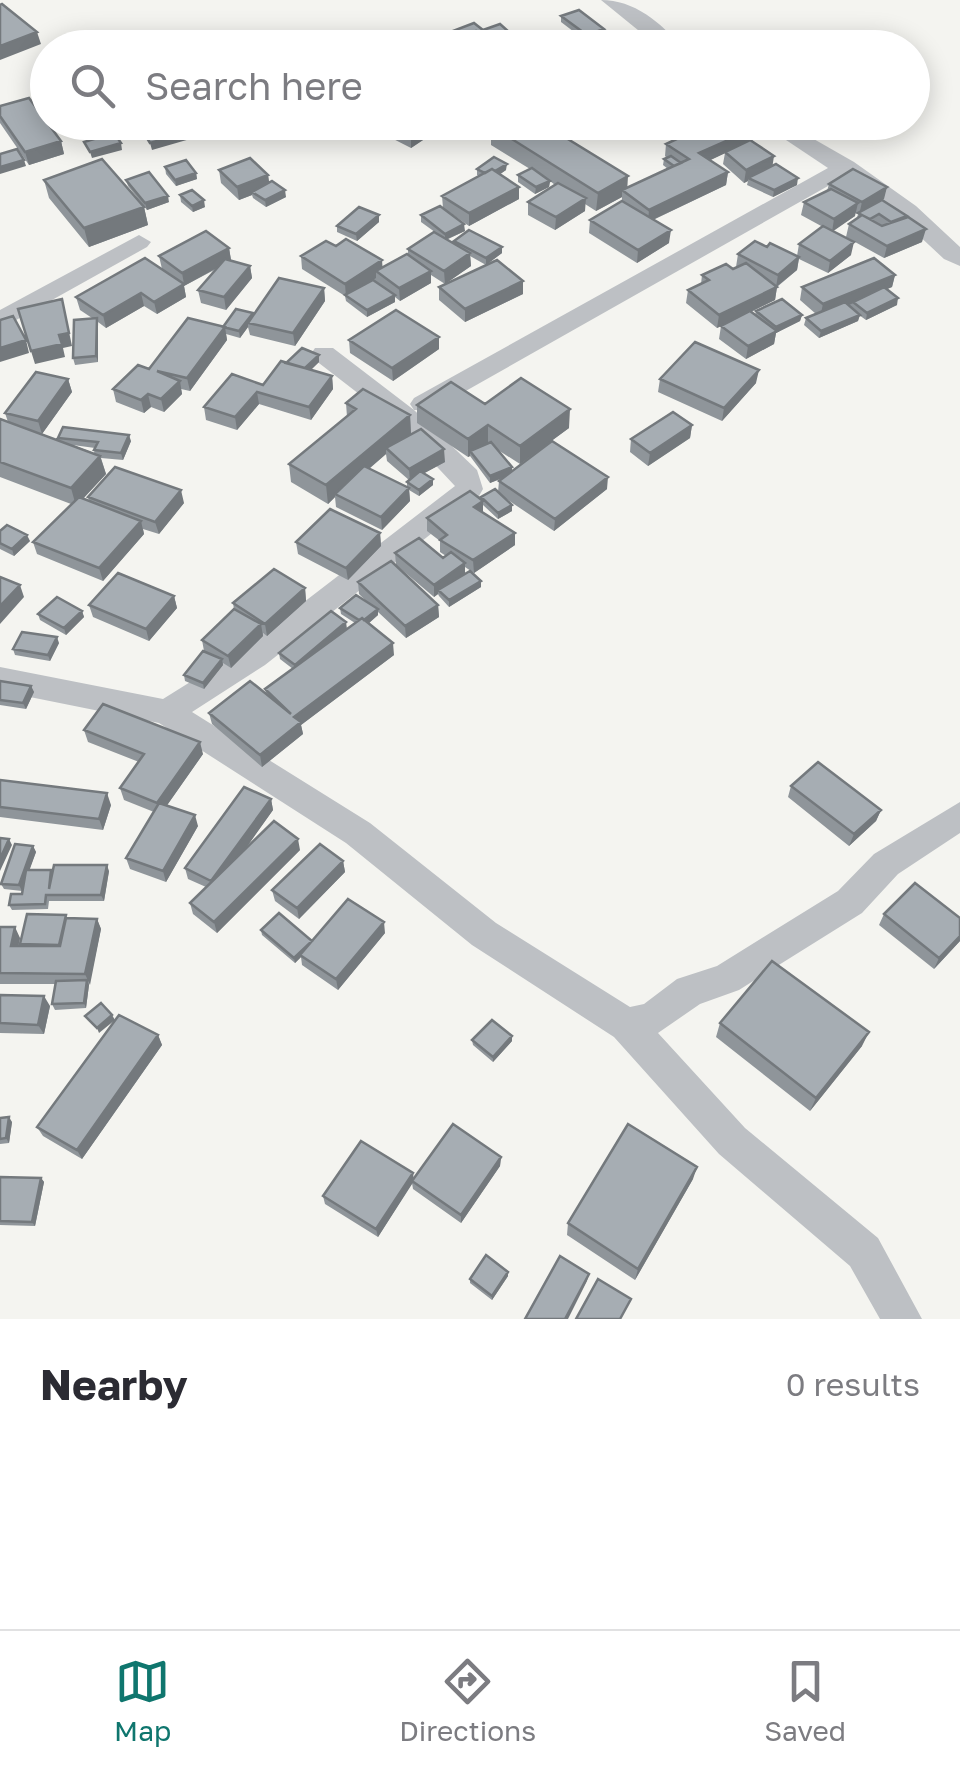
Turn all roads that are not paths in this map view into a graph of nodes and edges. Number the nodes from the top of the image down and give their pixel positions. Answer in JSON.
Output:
{"nodes":[{"id":1,"x":611,"y":0,"type":"edge"},
{"id":2,"x":654,"y":30,"type":"edge"},
{"id":3,"x":800,"y":140,"type":"edge"},
{"id":4,"x":846,"y":167,"type":"junction"},
{"id":5,"x":139,"y":242,"type":"dead end"},
{"id":6,"x":960,"y":258,"type":"edge"},
{"id":7,"x":0,"y":320,"type":"edge"},
{"id":8,"x":324,"y":354,"type":"dead end"},
{"id":9,"x":403,"y":416,"type":"junction"},
{"id":10,"x":0,"y":679,"type":"edge"},
{"id":11,"x":168,"y":712,"type":"junction"},
{"id":12,"x":960,"y":816,"type":"edge"},
{"id":13,"x":627,"y":1025,"type":"junction"},
{"id":14,"x":902,"y":1319,"type":"edge"}],
"edges":[{"from":1,"to":2,"type":"street"},
{"from":3,"to":4,"type":"street"},
{"from":4,"to":6,"type":"street"},
{"from":4,"to":9,"type":"street"},
{"from":5,"to":7,"type":"street"},
{"from":8,"to":9,"type":"street"},
{"from":9,"to":11,"type":"street"},
{"from":10,"to":11,"type":"street"},
{"from":11,"to":13,"type":"street"},
{"from":12,"to":13,"type":"street"},
{"from":13,"to":14,"type":"street"}]}
